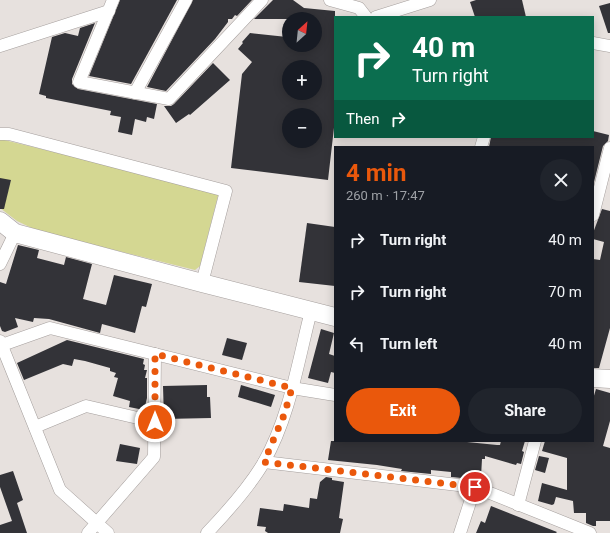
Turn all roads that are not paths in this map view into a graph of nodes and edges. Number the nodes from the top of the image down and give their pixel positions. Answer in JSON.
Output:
{"nodes":[{"id":1,"x":186,"y":0,"type":"edge"},
{"id":2,"x":262,"y":0,"type":"edge"},
{"id":3,"x":330,"y":0,"type":"edge"},
{"id":4,"x":430,"y":0,"type":"edge"},
{"id":5,"x":111,"y":5,"type":"edge"},
{"id":6,"x":361,"y":8,"type":"edge"},
{"id":7,"x":379,"y":16,"type":"edge"},
{"id":8,"x":594,"y":43,"type":"edge"},
{"id":9,"x":0,"y":46,"type":"edge"},
{"id":10,"x":610,"y":46,"type":"edge"},
{"id":11,"x":135,"y":93,"type":"junction"},
{"id":12,"x":0,"y":134,"type":"edge"},
{"id":13,"x":610,"y":148,"type":"edge"},
{"id":14,"x":594,"y":211,"type":"edge"},
{"id":15,"x":0,"y":221,"type":"edge"},
{"id":16,"x":15,"y":232,"type":"junction"},
{"id":17,"x":0,"y":264,"type":"edge"},
{"id":18,"x":202,"y":283,"type":"junction"},
{"id":19,"x":311,"y":311,"type":"junction"},
{"id":20,"x":334,"y":317,"type":"edge"},
{"id":21,"x":1,"y":343,"type":"edge"},
{"id":22,"x":155,"y":354,"type":"junction"},
{"id":23,"x":594,"y":378,"type":"edge"},
{"id":24,"x":610,"y":379,"type":"edge"},
{"id":25,"x":292,"y":388,"type":"junction"},
{"id":26,"x":334,"y":395,"type":"edge"},
{"id":27,"x":155,"y":422,"type":"junction"},
{"id":28,"x":35,"y":427,"type":"junction"},
{"id":29,"x":535,"y":442,"type":"edge"},
{"id":30,"x":264,"y":462,"type":"junction"},
{"id":31,"x":475,"y":487,"type":"junction"},
{"id":32,"x":518,"y":505,"type":"junction"},
{"id":33,"x":97,"y":523,"type":"junction"},
{"id":34,"x":88,"y":533,"type":"edge"},
{"id":35,"x":108,"y":533,"type":"edge"},
{"id":36,"x":206,"y":533,"type":"edge"},
{"id":37,"x":460,"y":533,"type":"edge"},
{"id":38,"x":590,"y":533,"type":"edge"}],
"edges":[{"from":1,"to":11,"type":"street"},
{"from":2,"to":11,"type":"street"},
{"from":3,"to":6,"type":"street"},
{"from":4,"to":7,"type":"street"},
{"from":5,"to":9,"type":"street"},
{"from":5,"to":11,"type":"street"},
{"from":8,"to":10,"type":"street"},
{"from":12,"to":18,"type":"street"},
{"from":13,"to":14,"type":"street"},
{"from":15,"to":16,"type":"street"},
{"from":16,"to":17,"type":"street"},
{"from":16,"to":18,"type":"street"},
{"from":18,"to":19,"type":"street"},
{"from":19,"to":20,"type":"street"},
{"from":19,"to":25,"type":"street"},
{"from":21,"to":22,"type":"street"},
{"from":21,"to":28,"type":"street"},
{"from":22,"to":25,"type":"street"},
{"from":22,"to":27,"type":"street"},
{"from":23,"to":24,"type":"street"},
{"from":25,"to":26,"type":"street"},
{"from":25,"to":30,"type":"street"},
{"from":27,"to":28,"type":"street"},
{"from":27,"to":33,"type":"street"},
{"from":28,"to":33,"type":"street"},
{"from":29,"to":32,"type":"street"},
{"from":30,"to":31,"type":"street"},
{"from":30,"to":36,"type":"street"},
{"from":31,"to":32,"type":"street"},
{"from":31,"to":37,"type":"street"},
{"from":32,"to":38,"type":"street"},
{"from":33,"to":34,"type":"street"},
{"from":33,"to":35,"type":"street"}]}
